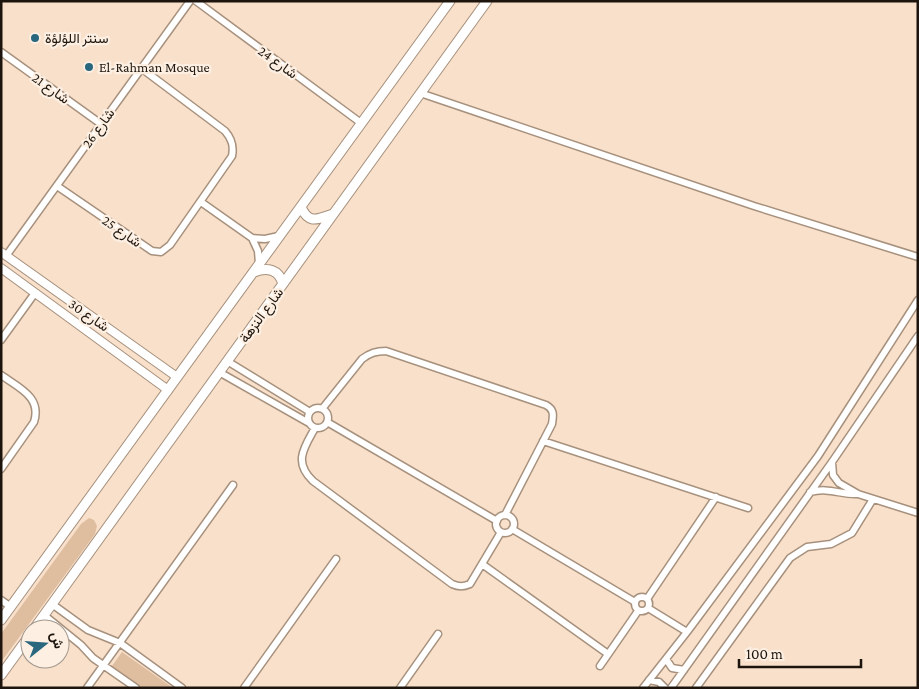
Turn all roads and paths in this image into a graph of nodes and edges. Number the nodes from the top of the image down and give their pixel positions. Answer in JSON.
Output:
{"nodes":[{"id":1,"x":190,"y":1,"type":"edge"},
{"id":2,"x":196,"y":1,"type":"edge"},
{"id":3,"x":450,"y":1,"type":"edge"},
{"id":4,"x":487,"y":1,"type":"edge"},
{"id":5,"x":1,"y":52,"type":"edge"},
{"id":6,"x":141,"y":68,"type":"junction"},
{"id":7,"x":420,"y":93,"type":"junction"},
{"id":8,"x":361,"y":123,"type":"junction"},
{"id":9,"x":101,"y":124,"type":"junction"},
{"id":10,"x":56,"y":186,"type":"junction"},
{"id":11,"x":201,"y":202,"type":"junction"},
{"id":12,"x":300,"y":207,"type":"junction"},
{"id":13,"x":333,"y":214,"type":"junction"},
{"id":14,"x":279,"y":236,"type":"junction"},
{"id":15,"x":252,"y":238,"type":"junction"},
{"id":16,"x":4,"y":254,"type":"edge"},
{"id":17,"x":918,"y":257,"type":"edge"},
{"id":18,"x":259,"y":264,"type":"junction"},
{"id":19,"x":1,"y":268,"type":"edge"},
{"id":20,"x":253,"y":273,"type":"junction"},
{"id":21,"x":283,"y":284,"type":"junction"},
{"id":22,"x":35,"y":293,"type":"junction"},
{"id":23,"x":918,"y":300,"type":"edge"},
{"id":24,"x":918,"y":336,"type":"edge"},
{"id":25,"x":1,"y":340,"type":"edge"},
{"id":26,"x":155,"y":361,"type":"junction"},
{"id":27,"x":227,"y":361,"type":"junction"},
{"id":28,"x":219,"y":372,"type":"junction"},
{"id":29,"x":146,"y":374,"type":"junction"},
{"id":30,"x":1,"y":375,"type":"edge"},
{"id":31,"x":178,"y":377,"type":"junction"},
{"id":32,"x":168,"y":390,"type":"junction"},
{"id":33,"x":322,"y":409,"type":"junction"},
{"id":34,"x":310,"y":412,"type":"junction"},
{"id":35,"x":327,"y":422,"type":"junction"},
{"id":36,"x":312,"y":425,"type":"junction"},
{"id":37,"x":543,"y":441,"type":"junction"},
{"id":38,"x":832,"y":462,"type":"junction"},
{"id":39,"x":1,"y":469,"type":"edge"},
{"id":40,"x":233,"y":485,"type":"dead end"},
{"id":41,"x":809,"y":493,"type":"junction"},
{"id":42,"x":858,"y":494,"type":"junction"},
{"id":43,"x":716,"y":498,"type":"junction"},
{"id":44,"x":873,"y":499,"type":"junction"},
{"id":45,"x":748,"y":508,"type":"dead end"},
{"id":46,"x":918,"y":513,"type":"edge"},
{"id":47,"x":505,"y":515,"type":"junction"},
{"id":48,"x":497,"y":521,"type":"junction"},
{"id":49,"x":512,"y":528,"type":"junction"},
{"id":50,"x":501,"y":532,"type":"junction"},
{"id":51,"x":336,"y":559,"type":"dead end"},
{"id":52,"x":482,"y":564,"type":"junction"},
{"id":53,"x":647,"y":599,"type":"junction"},
{"id":54,"x":1,"y":600,"type":"edge"},
{"id":55,"x":635,"y":602,"type":"junction"},
{"id":56,"x":52,"y":604,"type":"junction"},
{"id":57,"x":11,"y":607,"type":"junction"},
{"id":58,"x":648,"y":608,"type":"junction"},
{"id":59,"x":638,"y":611,"type":"junction"},
{"id":60,"x":44,"y":615,"type":"junction"},
{"id":61,"x":41,"y":619,"type":"edge"},
{"id":62,"x":1,"y":620,"type":"edge"},
{"id":63,"x":687,"y":632,"type":"junction"},
{"id":64,"x":438,"y":634,"type":"dead end"},
{"id":65,"x":120,"y":643,"type":"junction"},
{"id":66,"x":20,"y":649,"type":"edge"},
{"id":67,"x":608,"y":654,"type":"junction"},
{"id":68,"x":666,"y":658,"type":"junction"},
{"id":69,"x":104,"y":665,"type":"junction"},
{"id":70,"x":600,"y":666,"type":"dead end"},
{"id":71,"x":684,"y":670,"type":"junction"},
{"id":72,"x":1,"y":675,"type":"edge"},
{"id":73,"x":649,"y":680,"type":"junction"},
{"id":74,"x":87,"y":688,"type":"edge"},
{"id":75,"x":136,"y":688,"type":"edge"},
{"id":76,"x":182,"y":688,"type":"edge"},
{"id":77,"x":244,"y":688,"type":"edge"},
{"id":78,"x":400,"y":688,"type":"edge"},
{"id":79,"x":643,"y":688,"type":"edge"},
{"id":80,"x":665,"y":688,"type":"edge"},
{"id":81,"x":671,"y":688,"type":"edge"},
{"id":82,"x":696,"y":688,"type":"edge"}],
"edges":[{"from":1,"to":6,"type":"street","name":"شارع 26"},
{"from":2,"to":8,"type":"street","name":"شارع 24"},
{"from":3,"to":8,"type":"main road"},
{"from":4,"to":7,"type":"main road","name":"شارع النزهة"},
{"from":5,"to":9,"type":"street","name":"شارع 21"},
{"from":6,"to":9,"type":"street","name":"شارع 26"},
{"from":6,"to":11,"type":"street","name":"شارع 25"},
{"from":7,"to":13,"type":"main road","name":"شارع النزهة"},
{"from":7,"to":17,"type":"street"},
{"from":8,"to":12,"type":"main road"},
{"from":9,"to":10,"type":"street","name":"شارع 26"},
{"from":10,"to":11,"type":"street","name":"شارع 25"},
{"from":10,"to":16,"type":"street","name":"شارع 26"},
{"from":11,"to":15,"type":"street"},
{"from":12,"to":13,"type":"main road"},
{"from":12,"to":14,"type":"main road"},
{"from":13,"to":21,"type":"main road","name":"شارع النزهة"},
{"from":14,"to":15,"type":"street"},
{"from":14,"to":18,"type":"main road"},
{"from":15,"to":18,"type":"street"},
{"from":16,"to":26,"type":"street","name":"شارع 30"},
{"from":18,"to":20,"type":"main road"},
{"from":19,"to":22,"type":"street","name":"شارع 30"},
{"from":20,"to":21,"type":"main road"},
{"from":20,"to":31,"type":"main road"},
{"from":21,"to":27,"type":"main road","name":"شارع النزهة"},
{"from":22,"to":25,"type":"street"},
{"from":22,"to":29,"type":"street","name":"شارع 30"},
{"from":23,"to":63,"type":"street"},
{"from":24,"to":38,"type":"street"},
{"from":26,"to":29,"type":"street"},
{"from":26,"to":31,"type":"street","name":"شارع 30"},
{"from":27,"to":28,"type":"main road","name":"شارع النزهة"},
{"from":27,"to":34,"type":"street"},
{"from":28,"to":36,"type":"street"},
{"from":28,"to":56,"type":"main road","name":"شارع النزهة"},
{"from":29,"to":32,"type":"street","name":"شارع 30"},
{"from":30,"to":39,"type":"street"},
{"from":31,"to":32,"type":"main road"},
{"from":32,"to":57,"type":"main road"},
{"from":33,"to":34,"type":"street"},
{"from":33,"to":35,"type":"street"},
{"from":33,"to":37,"type":"street"},
{"from":34,"to":36,"type":"street"},
{"from":35,"to":36,"type":"street"},
{"from":35,"to":48,"type":"street"},
{"from":36,"to":52,"type":"street"},
{"from":37,"to":43,"type":"street"},
{"from":37,"to":47,"type":"street"},
{"from":38,"to":41,"type":"street"},
{"from":38,"to":42,"type":"street"},
{"from":40,"to":65,"type":"street"},
{"from":41,"to":42,"type":"street"},
{"from":41,"to":71,"type":"street"},
{"from":42,"to":44,"type":"street"},
{"from":43,"to":45,"type":"street"},
{"from":43,"to":53,"type":"street"},
{"from":44,"to":46,"type":"street"},
{"from":44,"to":82,"type":"street"},
{"from":47,"to":48,"type":"street"},
{"from":47,"to":49,"type":"street"},
{"from":48,"to":50,"type":"street"},
{"from":49,"to":50,"type":"street"},
{"from":49,"to":55,"type":"street"},
{"from":50,"to":52,"type":"street"},
{"from":51,"to":77,"type":"street"},
{"from":52,"to":67,"type":"street"},
{"from":53,"to":55,"type":"street"},
{"from":53,"to":58,"type":"street"},
{"from":54,"to":57,"type":"street"},
{"from":55,"to":59,"type":"street"},
{"from":56,"to":60,"type":"main road","name":"شارع النزهة"},
{"from":56,"to":65,"type":"street"},
{"from":57,"to":62,"type":"main road"},
{"from":58,"to":59,"type":"street"},
{"from":58,"to":63,"type":"street"},
{"from":59,"to":67,"type":"street"},
{"from":60,"to":61,"type":"main road","name":"شارع النزهة"},
{"from":60,"to":69,"type":"street"},
{"from":63,"to":68,"type":"street"},
{"from":64,"to":78,"type":"street"},
{"from":65,"to":69,"type":"street"},
{"from":65,"to":76,"type":"street"},
{"from":66,"to":72,"type":"main road"},
{"from":67,"to":70,"type":"street"},
{"from":68,"to":71,"type":"street"},
{"from":68,"to":73,"type":"street"},
{"from":69,"to":74,"type":"street"},
{"from":69,"to":75,"type":"street"},
{"from":71,"to":81,"type":"street"},
{"from":73,"to":79,"type":"street"},
{"from":73,"to":80,"type":"street"}]}
